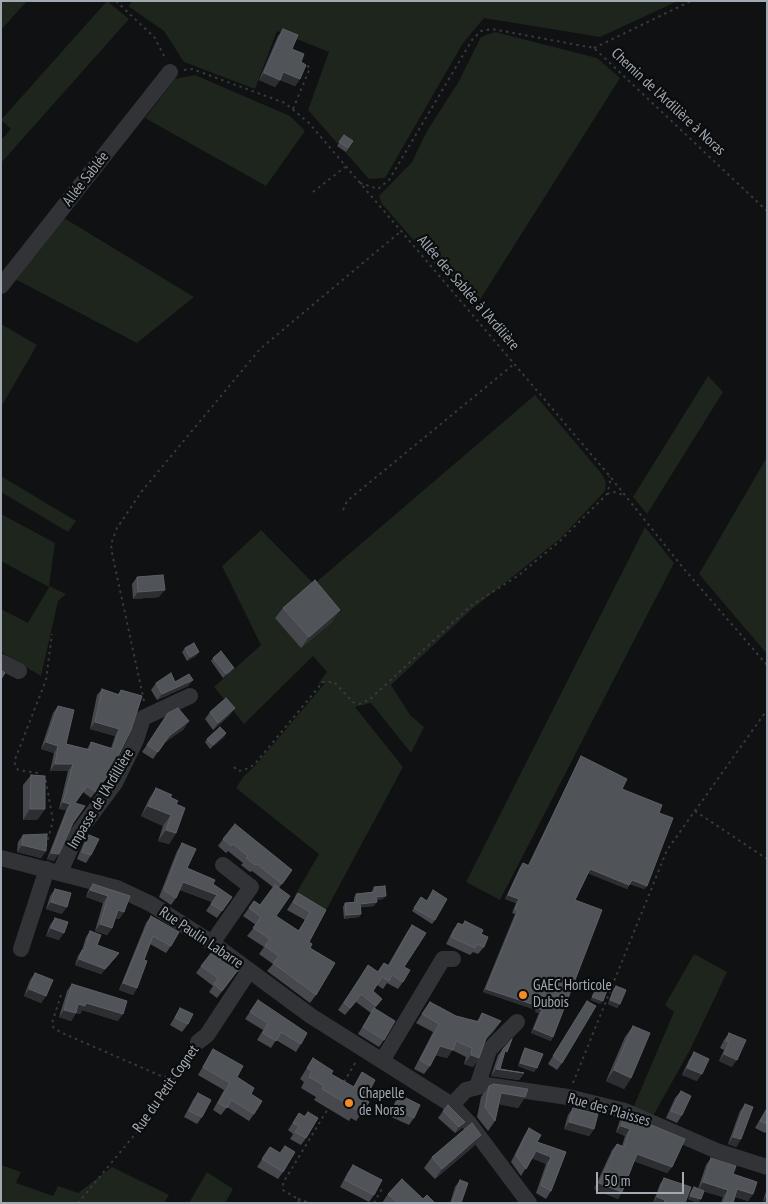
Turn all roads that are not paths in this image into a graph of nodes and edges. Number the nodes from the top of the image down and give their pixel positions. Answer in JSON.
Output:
{"nodes":[{"id":1,"x":170,"y":72,"type":"road end"},
{"id":2,"x":1,"y":286,"type":"edge"},
{"id":3,"x":1,"y":662,"type":"edge"},
{"id":4,"x":19,"y":671,"type":"dead end"},
{"id":5,"x":190,"y":696,"type":"dead end"},
{"id":6,"x":1,"y":858,"type":"edge"},
{"id":7,"x":223,"y":865,"type":"dead end"},
{"id":8,"x":49,"y":870,"type":"junction"},
{"id":9,"x":212,"y":943,"type":"junction"},
{"id":10,"x":21,"y":949,"type":"dead end"},
{"id":11,"x":453,"y":959,"type":"dead end"},
{"id":12,"x":249,"y":971,"type":"junction"},
{"id":13,"x":517,"y":1022,"type":"dead end"},
{"id":14,"x":198,"y":1042,"type":"road end"},
{"id":15,"x":382,"y":1061,"type":"junction"},
{"id":16,"x":477,"y":1087,"type":"junction"},
{"id":17,"x":452,"y":1105,"type":"junction"},
{"id":18,"x":767,"y":1167,"type":"edge"},
{"id":19,"x":529,"y":1203,"type":"edge"}],
"edges":[{"from":1,"to":2,"type":"street","name":"Allée Sablée"},
{"from":3,"to":4,"type":"street"},
{"from":5,"to":8,"type":"street","name":"Impasse de l'Ardillière"},
{"from":6,"to":8,"type":"street","name":"Rue Paulin Labarre"},
{"from":7,"to":9,"type":"street"},
{"from":8,"to":9,"type":"street","name":"Rue Paulin Labarre"},
{"from":8,"to":10,"type":"street","name":"Impasse de l'Ardillière"},
{"from":9,"to":12,"type":"street","name":"Rue Paulin Labarre"},
{"from":11,"to":15,"type":"street"},
{"from":12,"to":14,"type":"street","name":"Rue du Petit Cognet"},
{"from":12,"to":15,"type":"street","name":"Rue Paulin Labarre"},
{"from":13,"to":16,"type":"street"},
{"from":15,"to":17,"type":"street","name":"Rue Paulin Labarre"},
{"from":16,"to":17,"type":"street"},
{"from":16,"to":18,"type":"street","name":"Rue des Plaisses"},
{"from":17,"to":19,"type":"street","name":"Rue Paulin Labarre"}]}
